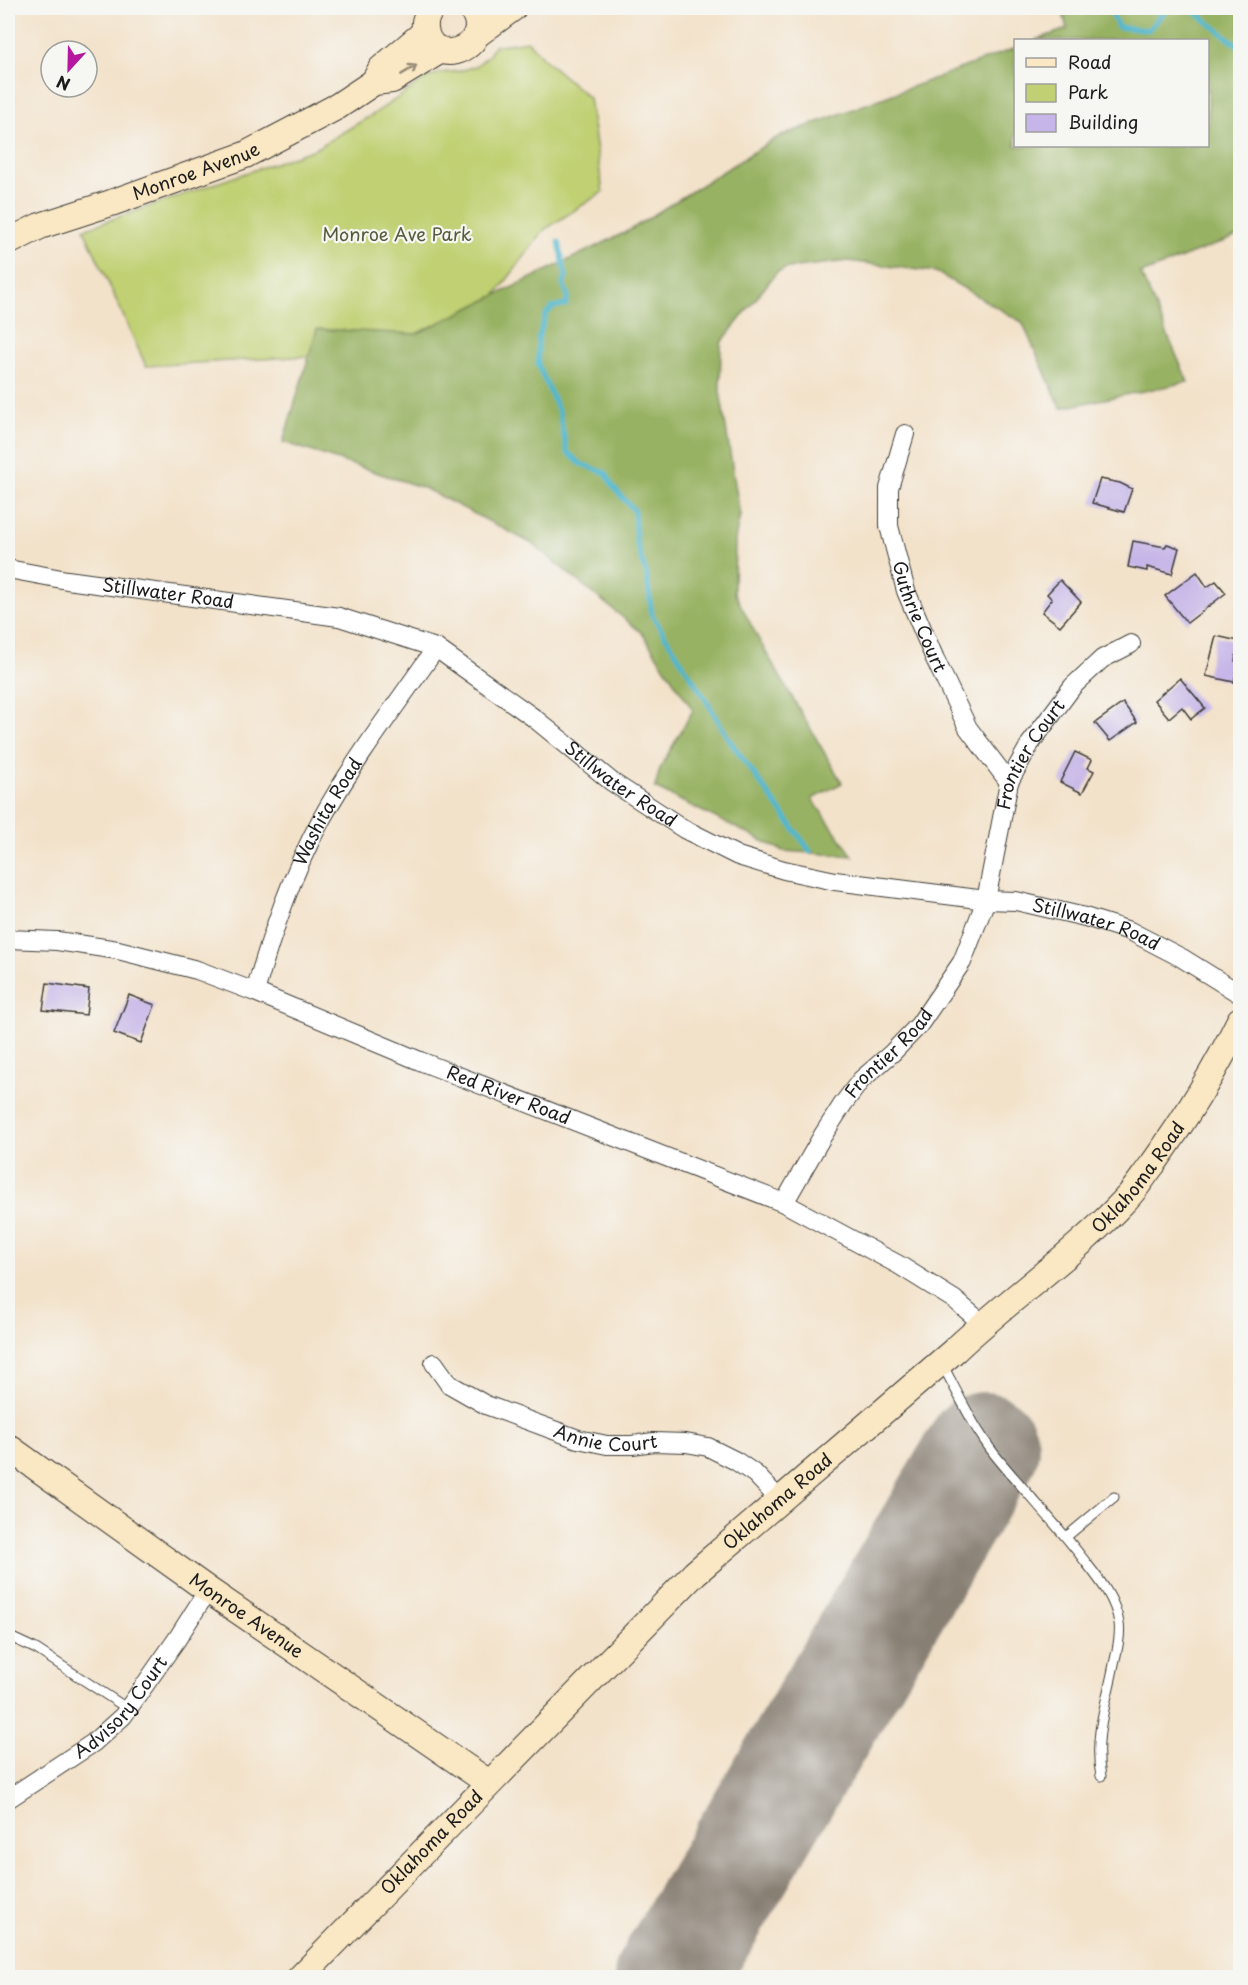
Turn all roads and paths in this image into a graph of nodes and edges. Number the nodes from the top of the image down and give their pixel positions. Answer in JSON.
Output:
{"nodes":[{"id":1,"x":471,"y":8,"type":"edge"},
{"id":2,"x":513,"y":8,"type":"edge"},
{"id":3,"x":433,"y":30,"type":"edge"},
{"id":4,"x":476,"y":35,"type":"junction"},
{"id":5,"x":8,"y":242,"type":"edge"},
{"id":6,"x":905,"y":434,"type":"dead end"},
{"id":7,"x":8,"y":568,"type":"edge"},
{"id":8,"x":1131,"y":644,"type":"dead end"},
{"id":9,"x":436,"y":648,"type":"junction"},
{"id":10,"x":1009,"y":782,"type":"junction"},
{"id":11,"x":986,"y":900,"type":"junction"},
{"id":12,"x":8,"y":939,"type":"edge"},
{"id":13,"x":255,"y":992,"type":"junction"},
{"id":14,"x":1240,"y":994,"type":"edge"},
{"id":15,"x":1240,"y":1020,"type":"edge"},
{"id":16,"x":784,"y":1203,"type":"junction"},
{"id":17,"x":983,"y":1324,"type":"junction"},
{"id":18,"x":941,"y":1362,"type":"junction"},
{"id":19,"x":434,"y":1363,"type":"dead end"},
{"id":20,"x":8,"y":1448,"type":"edge"},
{"id":21,"x":1114,"y":1497,"type":"dead end"},
{"id":22,"x":780,"y":1500,"type":"junction"},
{"id":23,"x":1066,"y":1537,"type":"junction"},
{"id":24,"x":208,"y":1590,"type":"junction"},
{"id":25,"x":8,"y":1636,"type":"edge"},
{"id":26,"x":128,"y":1709,"type":"junction"},
{"id":27,"x":1101,"y":1776,"type":"dead end"},
{"id":28,"x":489,"y":1783,"type":"junction"},
{"id":29,"x":8,"y":1799,"type":"edge"},
{"id":30,"x":300,"y":1977,"type":"edge"}],
"edges":[{"from":1,"to":4,"type":"street"},
{"from":2,"to":4,"type":"street","name":"Monroe Avenue"},
{"from":3,"to":4,"type":"street","name":"Monroe Avenue"},
{"from":3,"to":5,"type":"street","name":"Monroe Avenue"},
{"from":6,"to":10,"type":"street","name":"Guthrie Court"},
{"from":7,"to":9,"type":"street","name":"Stillwater Road"},
{"from":8,"to":10,"type":"street","name":"Frontier Court"},
{"from":9,"to":11,"type":"street","name":"Stillwater Road"},
{"from":9,"to":13,"type":"street","name":"Washita Road"},
{"from":10,"to":11,"type":"street","name":"Frontier Court"},
{"from":11,"to":14,"type":"street","name":"Stillwater Road"},
{"from":11,"to":16,"type":"street","name":"Frontier Road"},
{"from":12,"to":13,"type":"street","name":"Red River Road"},
{"from":13,"to":16,"type":"street","name":"Red River Road"},
{"from":15,"to":17,"type":"street","name":"Oklahoma Road"},
{"from":16,"to":17,"type":"street","name":"Red River Road"},
{"from":17,"to":18,"type":"street","name":"Oklahoma Road"},
{"from":18,"to":22,"type":"street","name":"Oklahoma Road"},
{"from":18,"to":23,"type":"lane"},
{"from":19,"to":22,"type":"street","name":"Annie Court"},
{"from":20,"to":24,"type":"street","name":"Monroe Avenue"},
{"from":21,"to":23,"type":"lane"},
{"from":22,"to":28,"type":"street","name":"Oklahoma Road"},
{"from":23,"to":27,"type":"lane"},
{"from":24,"to":26,"type":"street","name":"Advisory Court"},
{"from":24,"to":28,"type":"street","name":"Monroe Avenue"},
{"from":25,"to":26,"type":"lane"},
{"from":26,"to":29,"type":"street","name":"Advisory Court"},
{"from":28,"to":30,"type":"street","name":"Oklahoma Road"}]}
